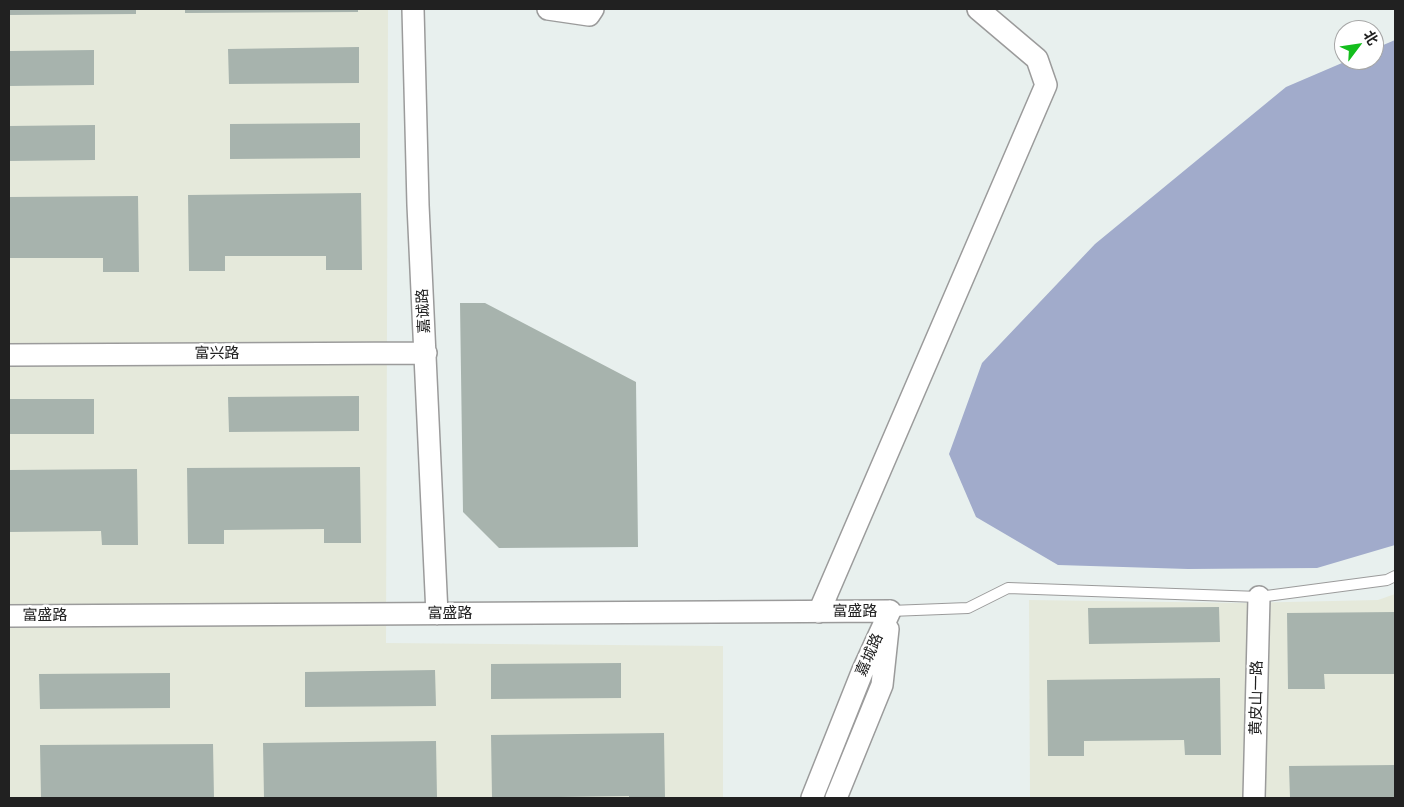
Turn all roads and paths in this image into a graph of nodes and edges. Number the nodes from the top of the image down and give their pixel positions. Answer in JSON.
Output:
{"nodes":[{"id":1,"x":413,"y":9,"type":"edge"},
{"id":2,"x":548,"y":9,"type":"edge"},
{"id":3,"x":593,"y":9,"type":"edge"},
{"id":4,"x":978,"y":9,"type":"edge"},
{"id":5,"x":426,"y":353,"type":"junction"},
{"id":6,"x":9,"y":355,"type":"edge"},
{"id":7,"x":1395,"y":576,"type":"edge"},
{"id":8,"x":1259,"y":597,"type":"junction"},
{"id":9,"x":819,"y":612,"type":"junction"},
{"id":10,"x":890,"y":612,"type":"junction"},
{"id":11,"x":437,"y":614,"type":"junction"},
{"id":12,"x":9,"y":616,"type":"edge"},
{"id":13,"x":812,"y":798,"type":"edge"},
{"id":14,"x":836,"y":798,"type":"edge"},
{"id":15,"x":1254,"y":798,"type":"edge"}],
"edges":[{"from":1,"to":5,"type":"street","name":"嘉诚路"},
{"from":2,"to":3,"type":"street"},
{"from":4,"to":9,"type":"street"},
{"from":5,"to":6,"type":"street","name":"富兴路"},
{"from":5,"to":11,"type":"street","name":"嘉诚路"},
{"from":7,"to":8,"type":"lane"},
{"from":8,"to":10,"type":"lane"},
{"from":8,"to":15,"type":"street","name":"黄皮山一路"},
{"from":9,"to":10,"type":"street","name":"富盛路"},
{"from":9,"to":11,"type":"street","name":"富盛路"},
{"from":10,"to":13,"type":"street","name":"嘉城路"},
{"from":10,"to":14,"type":"street","name":"嘉城路"},
{"from":11,"to":12,"type":"street","name":"富盛路"}]}
